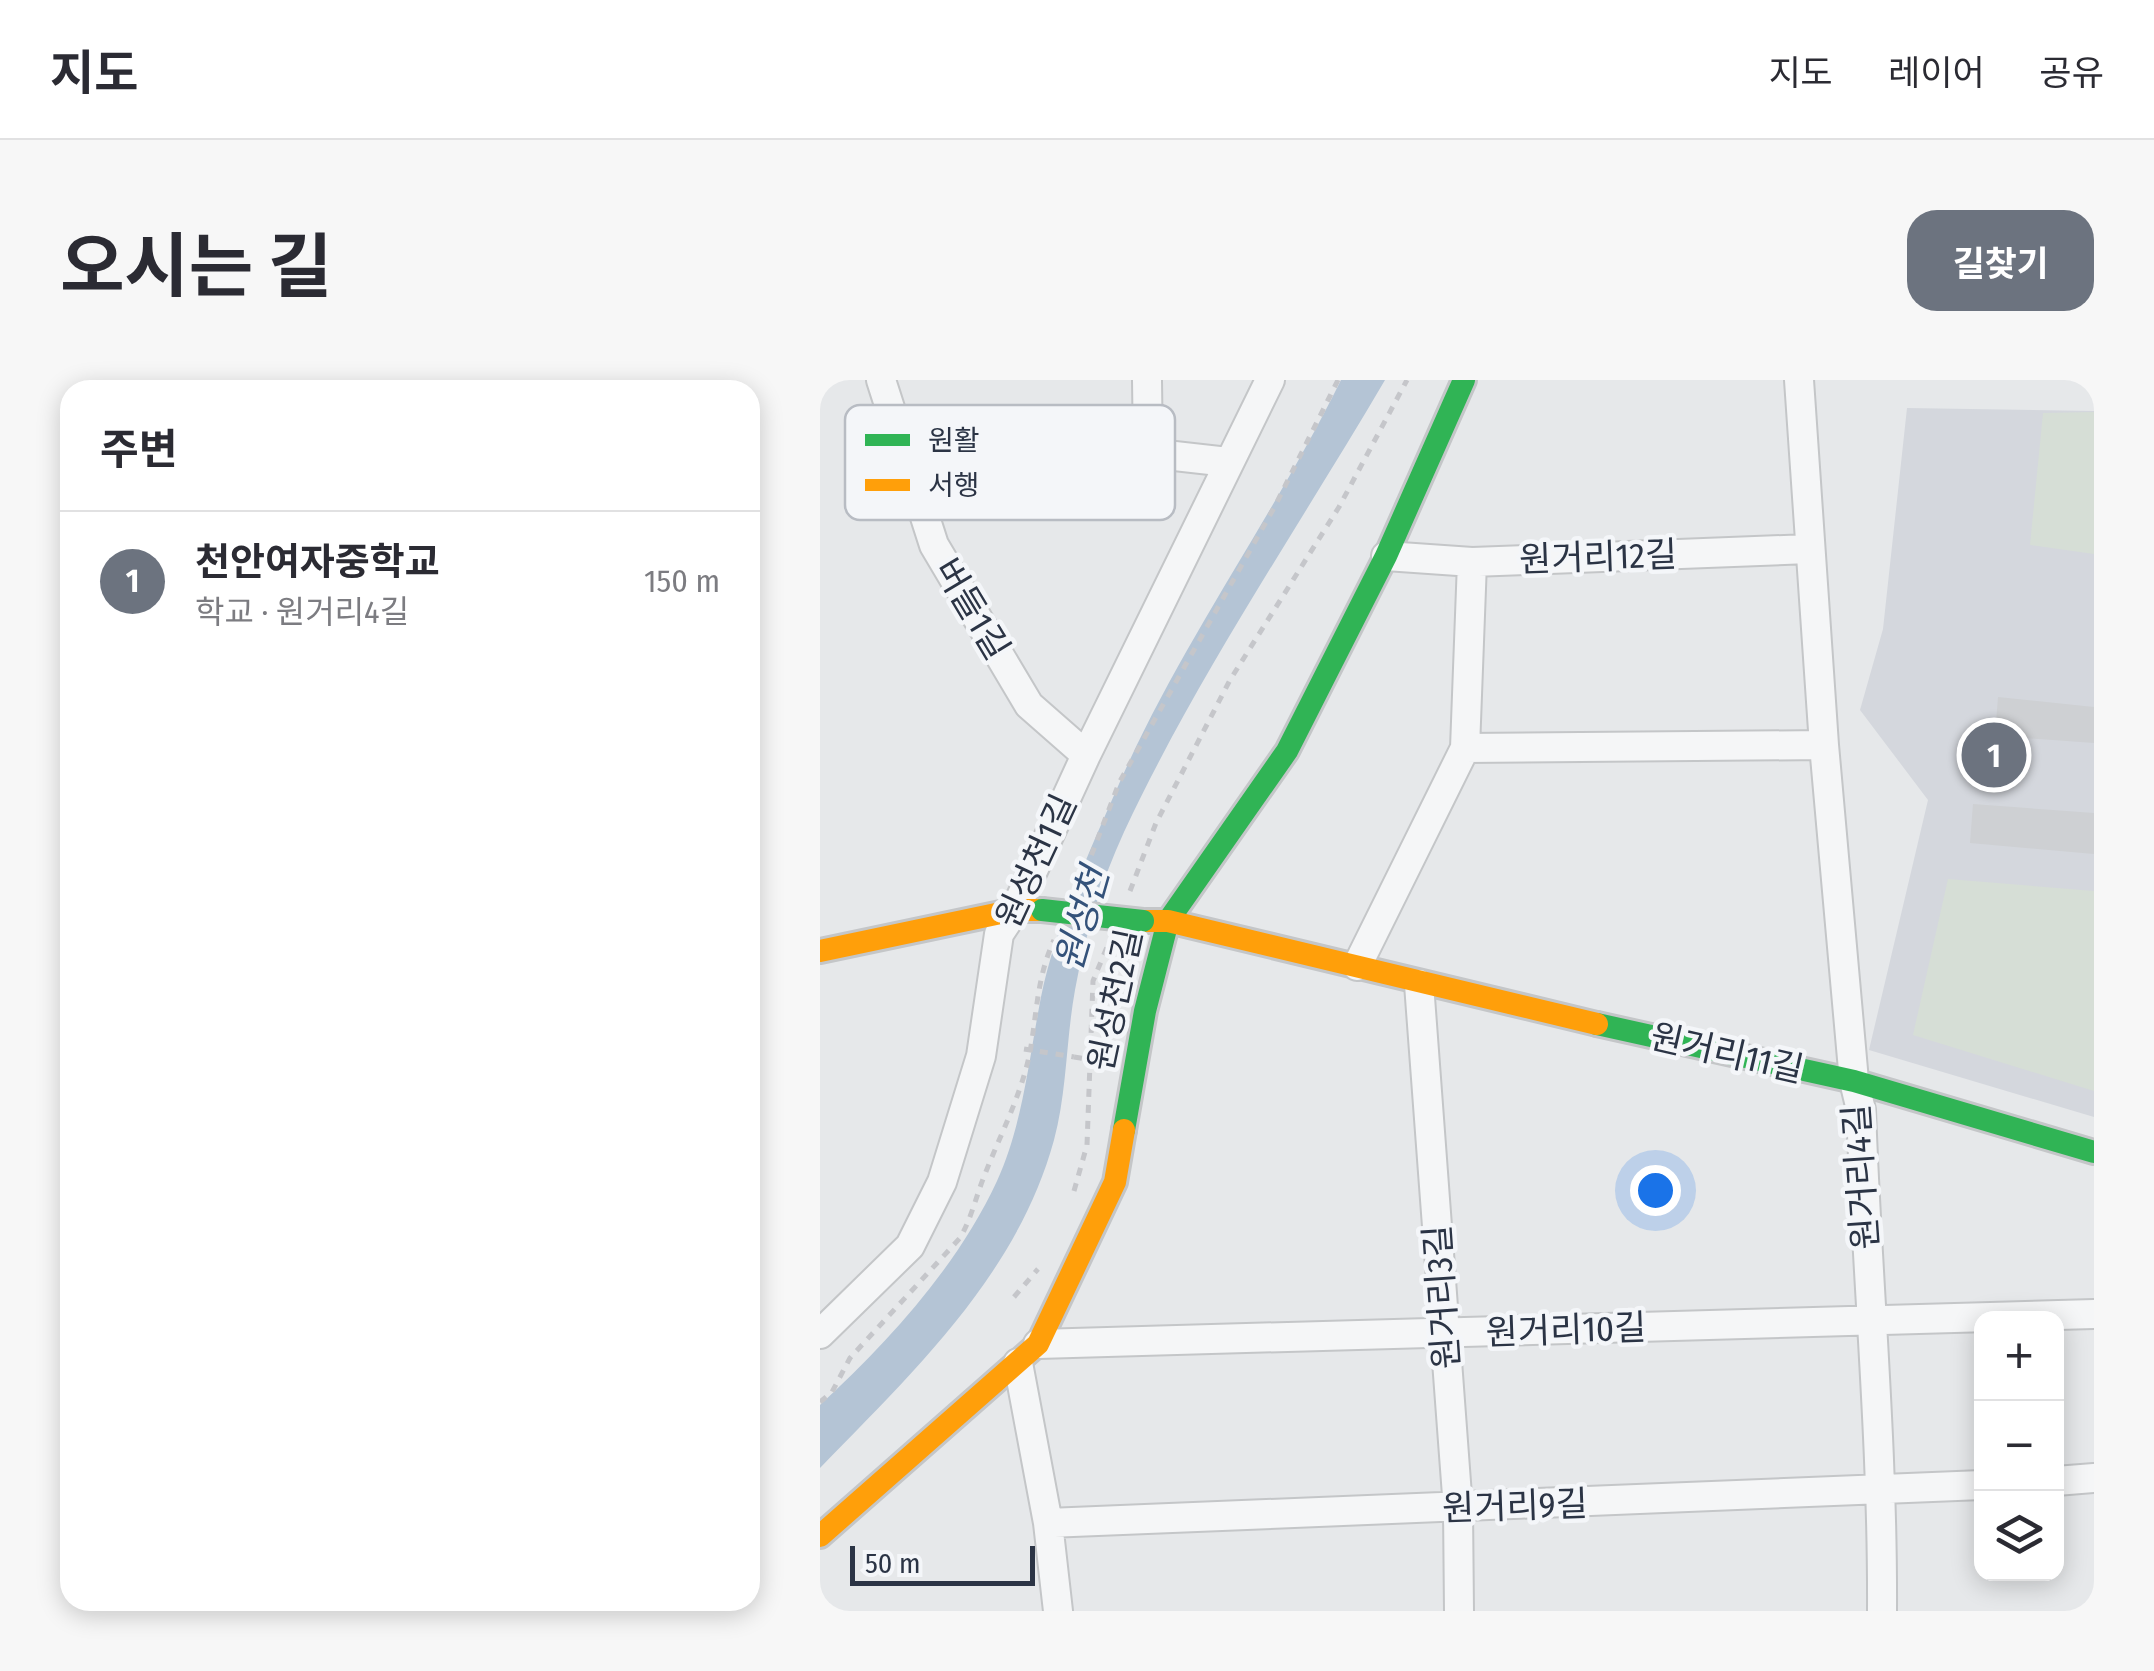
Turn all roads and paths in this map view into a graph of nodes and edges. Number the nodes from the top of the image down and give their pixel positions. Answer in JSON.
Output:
{"nodes":[{"id":1,"x":881,"y":380,"type":"edge"},
{"id":2,"x":1270,"y":380,"type":"edge"},
{"id":3,"x":1407,"y":380,"type":"edge"},
{"id":4,"x":1464,"y":380,"type":"edge"},
{"id":5,"x":1799,"y":380,"type":"edge"},
{"id":6,"x":889,"y":405,"type":"edge"},
{"id":7,"x":1175,"y":456,"type":"edge"},
{"id":8,"x":1228,"y":462,"type":"junction"},
{"id":9,"x":926,"y":520,"type":"edge"},
{"id":10,"x":1809,"y":549,"type":"junction"},
{"id":11,"x":1386,"y":556,"type":"junction"},
{"id":12,"x":1472,"y":562,"type":"junction"},
{"id":13,"x":1824,"y":744,"type":"junction"},
{"id":14,"x":1465,"y":748,"type":"junction"},
{"id":15,"x":1086,"y":755,"type":"junction"},
{"id":16,"x":1128,"y":895,"type":"dead end"},
{"id":17,"x":1029,"y":910,"type":"junction"},
{"id":18,"x":1168,"y":920,"type":"junction"},
{"id":19,"x":1113,"y":932,"type":"dead end"},
{"id":20,"x":820,"y":951,"type":"edge"},
{"id":21,"x":1357,"y":966,"type":"junction"},
{"id":22,"x":1418,"y":984,"type":"junction"},
{"id":23,"x":1027,"y":1049,"type":"dead end"},
{"id":24,"x":1093,"y":1060,"type":"junction"},
{"id":25,"x":1854,"y":1081,"type":"junction"},
{"id":26,"x":2094,"y":1152,"type":"edge"},
{"id":27,"x":1072,"y":1198,"type":"dead end"},
{"id":28,"x":1045,"y":1260,"type":"dead end"},
{"id":29,"x":1014,"y":1297,"type":"dead end"},
{"id":30,"x":2094,"y":1314,"type":"edge"},
{"id":31,"x":1869,"y":1320,"type":"junction"},
{"id":32,"x":820,"y":1334,"type":"edge"},
{"id":33,"x":1445,"y":1334,"type":"junction"},
{"id":34,"x":1028,"y":1354,"type":"junction"},
{"id":35,"x":2094,"y":1478,"type":"edge"},
{"id":36,"x":2064,"y":1480,"type":"edge"},
{"id":37,"x":1974,"y":1485,"type":"edge"},
{"id":38,"x":1883,"y":1490,"type":"junction"},
{"id":39,"x":1458,"y":1509,"type":"junction"},
{"id":40,"x":1048,"y":1523,"type":"junction"},
{"id":41,"x":820,"y":1536,"type":"edge"},
{"id":42,"x":1058,"y":1611,"type":"edge"},
{"id":43,"x":1459,"y":1611,"type":"edge"},
{"id":44,"x":1882,"y":1611,"type":"edge"}],
"edges":[{"from":1,"to":6,"type":"street","name":"버들1길"},
{"from":2,"to":8,"type":"street","name":"원성천1길"},
{"from":3,"to":16,"type":"path"},
{"from":4,"to":11,"type":"street","name":"원성천2길"},
{"from":5,"to":10,"type":"street","name":"원거리4길"},
{"from":7,"to":8,"type":"street"},
{"from":8,"to":15,"type":"street","name":"원성천1길"},
{"from":9,"to":15,"type":"street","name":"버들1길"},
{"from":10,"to":12,"type":"street","name":"원거리12길"},
{"from":10,"to":13,"type":"street","name":"원거리4길"},
{"from":11,"to":12,"type":"street","name":"원거리12길"},
{"from":11,"to":18,"type":"street","name":"원성천2길"},
{"from":12,"to":14,"type":"street"},
{"from":13,"to":14,"type":"street"},
{"from":13,"to":25,"type":"street","name":"원거리4길"},
{"from":14,"to":21,"type":"street"},
{"from":15,"to":17,"type":"street","name":"원성천1길"},
{"from":17,"to":18,"type":"street","name":"원거리11길","bridge":true},
{"from":17,"to":20,"type":"street"},
{"from":17,"to":32,"type":"street","name":"원성천1길"},
{"from":18,"to":21,"type":"street","name":"원거리11길"},
{"from":18,"to":34,"type":"street","name":"원성천2길"},
{"from":19,"to":24,"type":"path"},
{"from":21,"to":22,"type":"street","name":"원거리11길"},
{"from":22,"to":25,"type":"street","name":"원거리11길"},
{"from":22,"to":33,"type":"street","name":"원거리3길"},
{"from":23,"to":24,"type":"path","bridge":true},
{"from":24,"to":27,"type":"path"},
{"from":25,"to":26,"type":"street","name":"원거리11길"},
{"from":25,"to":31,"type":"street","name":"원거리4길"},
{"from":28,"to":29,"type":"path"},
{"from":30,"to":31,"type":"street","name":"원거리10길"},
{"from":31,"to":33,"type":"street","name":"원거리10길"},
{"from":31,"to":38,"type":"street","name":"원거리4길"},
{"from":33,"to":34,"type":"street","name":"원거리10길"},
{"from":33,"to":39,"type":"street","name":"원거리3길"},
{"from":34,"to":40,"type":"street"},
{"from":34,"to":41,"type":"street","name":"원성천2길"},
{"from":35,"to":36,"type":"street"},
{"from":37,"to":38,"type":"street","name":"원거리9길"},
{"from":38,"to":39,"type":"street","name":"원거리9길"},
{"from":38,"to":44,"type":"street","name":"원거리4길"},
{"from":39,"to":40,"type":"street","name":"원거리9길"},
{"from":39,"to":43,"type":"street","name":"원거리3길"},
{"from":40,"to":42,"type":"street"}]}
